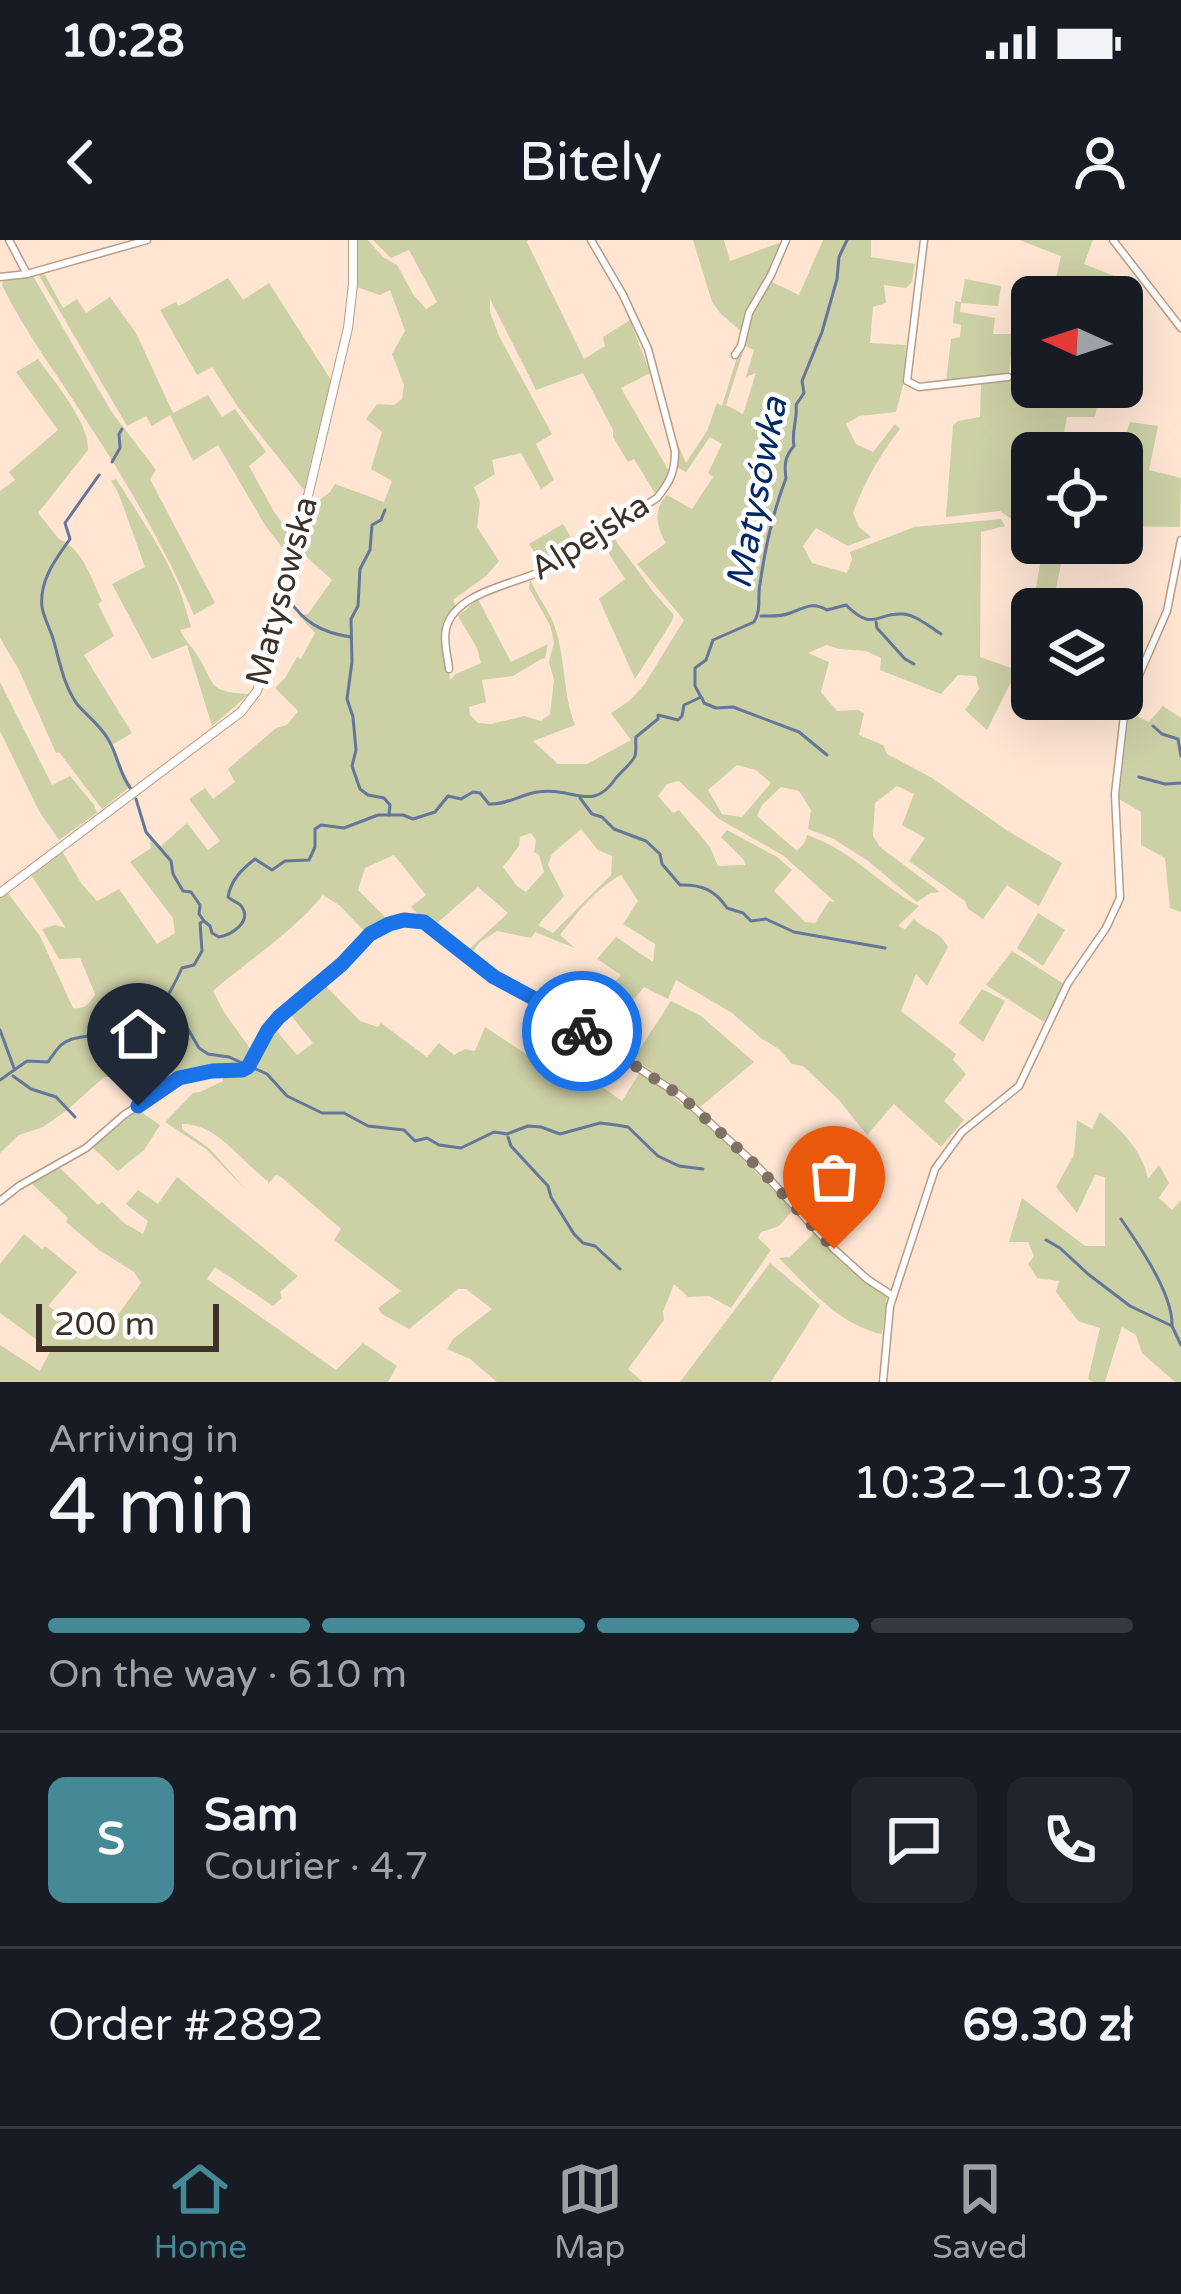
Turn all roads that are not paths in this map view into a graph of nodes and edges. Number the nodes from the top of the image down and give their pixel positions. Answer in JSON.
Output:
{"nodes":[{"id":1,"x":9,"y":240,"type":"edge"},
{"id":2,"x":146,"y":240,"type":"edge"},
{"id":3,"x":353,"y":240,"type":"edge"},
{"id":4,"x":591,"y":240,"type":"edge"},
{"id":5,"x":786,"y":240,"type":"edge"},
{"id":6,"x":924,"y":240,"type":"edge"},
{"id":7,"x":1113,"y":240,"type":"edge"},
{"id":8,"x":27,"y":274,"type":"junction"},
{"id":9,"x":0,"y":277,"type":"edge"},
{"id":10,"x":1181,"y":328,"type":"edge"},
{"id":11,"x":735,"y":355,"type":"dead end"},
{"id":12,"x":1008,"y":377,"type":"dead end"},
{"id":13,"x":1181,"y":539,"type":"edge"},
{"id":14,"x":449,"y":669,"type":"dead end"},
{"id":15,"x":0,"y":892,"type":"edge"},
{"id":16,"x":0,"y":1201,"type":"edge"},
{"id":17,"x":892,"y":1296,"type":"junction"},
{"id":18,"x":883,"y":1382,"type":"edge"}],
"edges":[{"from":1,"to":8,"type":"street"},
{"from":2,"to":8,"type":"street"},
{"from":3,"to":15,"type":"street","name":"Matysowska"},
{"from":4,"to":14,"type":"street","name":"Alpejska"},
{"from":5,"to":11,"type":"street"},
{"from":6,"to":12,"type":"street"},
{"from":7,"to":10,"type":"street"},
{"from":8,"to":9,"type":"street"},
{"from":13,"to":17,"type":"street"},
{"from":16,"to":17,"type":"street"},
{"from":17,"to":18,"type":"street"}]}
